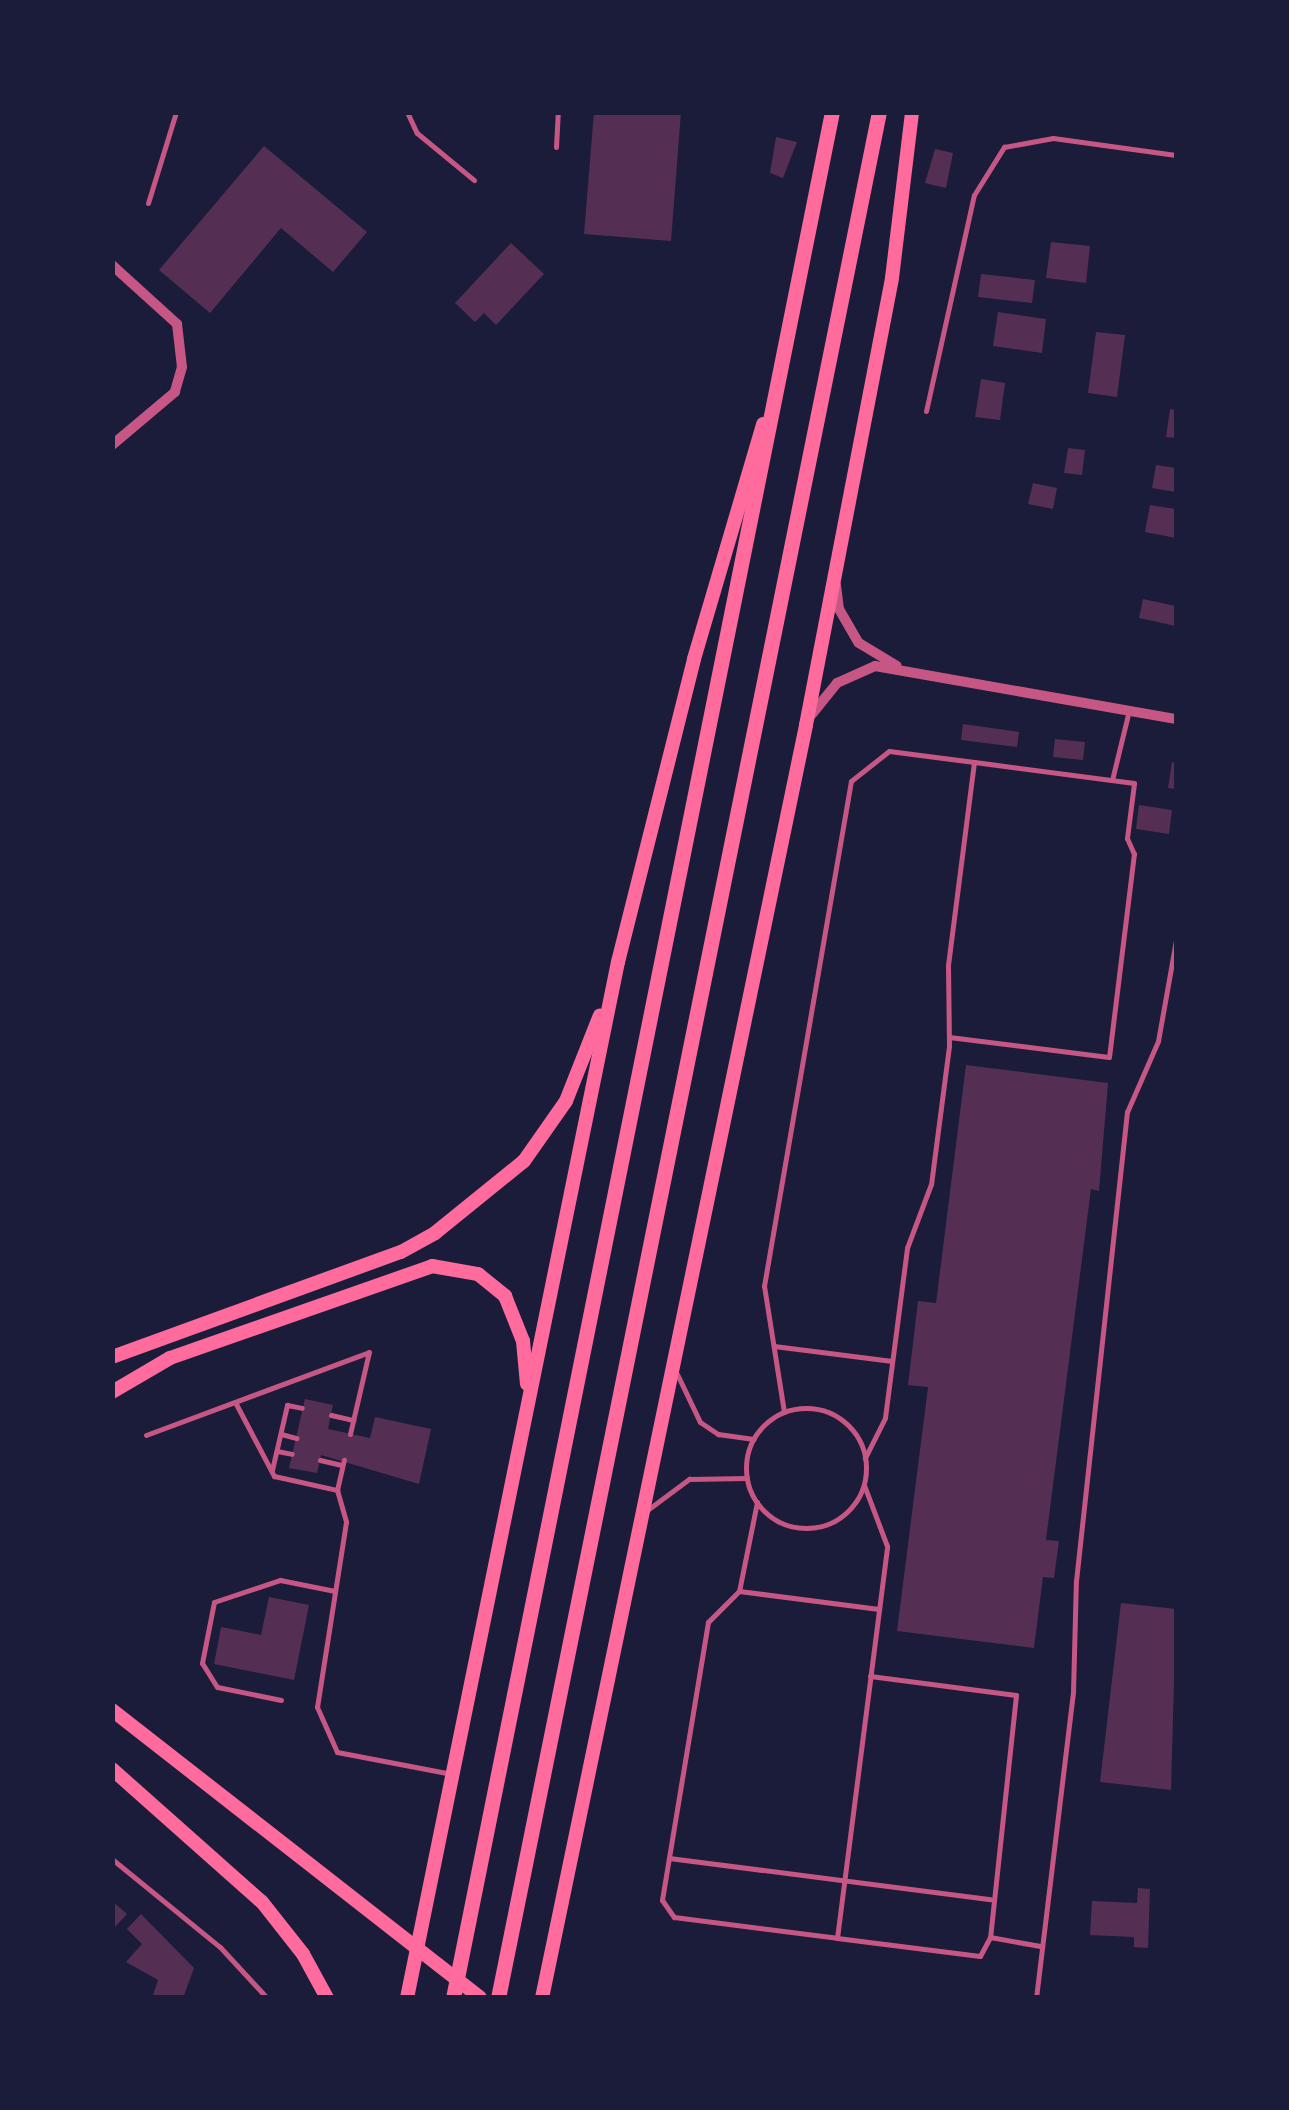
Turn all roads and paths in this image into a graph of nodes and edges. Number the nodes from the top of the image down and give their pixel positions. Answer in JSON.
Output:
{"nodes":[{"id":1,"x":176,"y":112,"type":"edge"},
{"id":2,"x":406,"y":112,"type":"edge"},
{"id":3,"x":558,"y":112,"type":"edge"},
{"id":4,"x":832,"y":112,"type":"edge"},
{"id":5,"x":879,"y":112,"type":"edge"},
{"id":6,"x":912,"y":112,"type":"edge"},
{"id":7,"x":556,"y":147,"type":"dead end"},
{"id":8,"x":1176,"y":155,"type":"edge"},
{"id":9,"x":474,"y":180,"type":"dead end"},
{"id":10,"x":148,"y":203,"type":"dead end"},
{"id":11,"x":112,"y":265,"type":"edge"},
{"id":12,"x":783,"y":356,"type":"junction"},
{"id":13,"x":926,"y":411,"type":"dead end"},
{"id":14,"x":112,"y":445,"type":"edge"},
{"id":15,"x":835,"y":578,"type":"junction"},
{"id":16,"x":902,"y":668,"type":"junction"},
{"id":17,"x":1129,"y":710,"type":"junction"},
{"id":18,"x":1176,"y":719,"type":"edge"},
{"id":19,"x":806,"y":726,"type":"junction"},
{"id":20,"x":974,"y":762,"type":"junction"},
{"id":21,"x":1112,"y":780,"type":"junction"},
{"id":22,"x":1176,"y":940,"type":"edge"},
{"id":23,"x":618,"y":962,"type":"junction"},
{"id":24,"x":949,"y":1036,"type":"junction"},
{"id":25,"x":774,"y":1346,"type":"junction"},
{"id":26,"x":112,"y":1357,"type":"edge"},
{"id":27,"x":892,"y":1361,"type":"junction"},
{"id":28,"x":675,"y":1370,"type":"junction"},
{"id":29,"x":112,"y":1392,"type":"edge"},
{"id":30,"x":235,"y":1402,"type":"junction"},
{"id":31,"x":302,"y":1408,"type":"dead end"},
{"id":32,"x":784,"y":1412,"type":"junction"},
{"id":33,"x":331,"y":1415,"type":"dead end"},
{"id":34,"x":527,"y":1417,"type":"junction"},
{"id":35,"x":353,"y":1420,"type":"junction"},
{"id":36,"x":281,"y":1434,"type":"junction"},
{"id":37,"x":350,"y":1434,"type":"dead end"},
{"id":38,"x":146,"y":1435,"type":"dead end"},
{"id":39,"x":296,"y":1438,"type":"dead end"},
{"id":40,"x":754,"y":1438,"type":"junction"},
{"id":41,"x":277,"y":1450,"type":"junction"},
{"id":42,"x":292,"y":1454,"type":"dead end"},
{"id":43,"x":866,"y":1458,"type":"junction"},
{"id":44,"x":320,"y":1460,"type":"dead end"},
{"id":45,"x":272,"y":1472,"type":"junction"},
{"id":46,"x":747,"y":1478,"type":"junction"},
{"id":47,"x":864,"y":1485,"type":"junction"},
{"id":48,"x":337,"y":1490,"type":"junction"},
{"id":49,"x":756,"y":1502,"type":"junction"},
{"id":50,"x":644,"y":1513,"type":"junction"},
{"id":51,"x":739,"y":1591,"type":"junction"},
{"id":52,"x":336,"y":1592,"type":"junction"},
{"id":53,"x":878,"y":1609,"type":"junction"},
{"id":54,"x":870,"y":1676,"type":"junction"},
{"id":55,"x":112,"y":1698,"type":"edge"},
{"id":56,"x":281,"y":1700,"type":"dead end"},
{"id":57,"x":112,"y":1710,"type":"edge"},
{"id":58,"x":132,"y":1726,"type":"junction"},
{"id":59,"x":112,"y":1769,"type":"edge"},
{"id":60,"x":452,"y":1774,"type":"junction"},
{"id":61,"x":112,"y":1858,"type":"edge"},
{"id":62,"x":669,"y":1858,"type":"junction"},
{"id":63,"x":844,"y":1881,"type":"junction"},
{"id":64,"x":990,"y":1899,"type":"junction"},
{"id":65,"x":990,"y":1937,"type":"junction"},
{"id":66,"x":837,"y":1938,"type":"junction"},
{"id":67,"x":1041,"y":1946,"type":"junction"},
{"id":68,"x":267,"y":1998,"type":"edge"},
{"id":69,"x":327,"y":1998,"type":"edge"},
{"id":70,"x":408,"y":1998,"type":"edge"},
{"id":71,"x":453,"y":1998,"type":"edge"},
{"id":72,"x":480,"y":1998,"type":"edge"},
{"id":73,"x":498,"y":1998,"type":"edge"},
{"id":74,"x":542,"y":1998,"type":"edge"},
{"id":75,"x":1036,"y":1998,"type":"edge"}],
"edges":[{"from":1,"to":10,"type":"lane"},
{"from":2,"to":9,"type":"lane"},
{"from":3,"to":7,"type":"lane"},
{"from":4,"to":12,"type":"highway"},
{"from":5,"to":73,"type":"highway"},
{"from":6,"to":15,"type":"main road"},
{"from":8,"to":13,"type":"lane"},
{"from":11,"to":14,"type":"street"},
{"from":12,"to":23,"type":"main road"},
{"from":12,"to":71,"type":"highway"},
{"from":15,"to":16,"type":"street"},
{"from":15,"to":19,"type":"main road"},
{"from":16,"to":17,"type":"street"},
{"from":16,"to":19,"type":"street"},
{"from":17,"to":18,"type":"street"},
{"from":17,"to":21,"type":"lane"},
{"from":19,"to":28,"type":"main road"},
{"from":20,"to":21,"type":"lane"},
{"from":20,"to":24,"type":"lane"},
{"from":20,"to":25,"type":"lane"},
{"from":21,"to":24,"type":"lane"},
{"from":22,"to":67,"type":"lane"},
{"from":23,"to":26,"type":"main road"},
{"from":23,"to":34,"type":"main road"},
{"from":24,"to":27,"type":"lane"},
{"from":25,"to":27,"type":"lane"},
{"from":25,"to":32,"type":"lane"},
{"from":27,"to":43,"type":"lane"},
{"from":28,"to":40,"type":"lane"},
{"from":28,"to":50,"type":"main road"},
{"from":29,"to":34,"type":"main road"},
{"from":30,"to":35,"type":"lane"},
{"from":30,"to":38,"type":"lane"},
{"from":30,"to":45,"type":"lane"},
{"from":31,"to":36,"type":"lane"},
{"from":32,"to":40,"type":"lane"},
{"from":32,"to":43,"type":"lane"},
{"from":33,"to":35,"type":"lane"},
{"from":34,"to":60,"type":"main road"},
{"from":35,"to":37,"type":"lane"},
{"from":36,"to":39,"type":"lane"},
{"from":36,"to":41,"type":"lane"},
{"from":40,"to":46,"type":"lane"},
{"from":41,"to":42,"type":"lane"},
{"from":41,"to":45,"type":"lane"},
{"from":43,"to":47,"type":"lane"},
{"from":44,"to":48,"type":"lane"},
{"from":45,"to":48,"type":"lane"},
{"from":46,"to":49,"type":"lane"},
{"from":46,"to":50,"type":"lane"},
{"from":47,"to":49,"type":"lane"},
{"from":47,"to":53,"type":"lane"},
{"from":48,"to":52,"type":"lane"},
{"from":49,"to":51,"type":"lane"},
{"from":50,"to":74,"type":"main road"},
{"from":51,"to":53,"type":"lane"},
{"from":51,"to":62,"type":"lane"},
{"from":52,"to":56,"type":"lane"},
{"from":52,"to":60,"type":"lane"},
{"from":53,"to":54,"type":"lane"},
{"from":54,"to":63,"type":"lane"},
{"from":54,"to":64,"type":"lane"},
{"from":55,"to":58,"type":"main road"},
{"from":57,"to":58,"type":"main road"},
{"from":58,"to":72,"type":"main road"},
{"from":59,"to":69,"type":"main road"},
{"from":60,"to":70,"type":"main road"},
{"from":61,"to":68,"type":"lane"},
{"from":62,"to":63,"type":"lane"},
{"from":62,"to":66,"type":"lane"},
{"from":63,"to":64,"type":"lane"},
{"from":63,"to":66,"type":"lane"},
{"from":64,"to":65,"type":"lane"},
{"from":65,"to":66,"type":"lane"},
{"from":65,"to":67,"type":"lane"},
{"from":67,"to":75,"type":"lane"}]}
